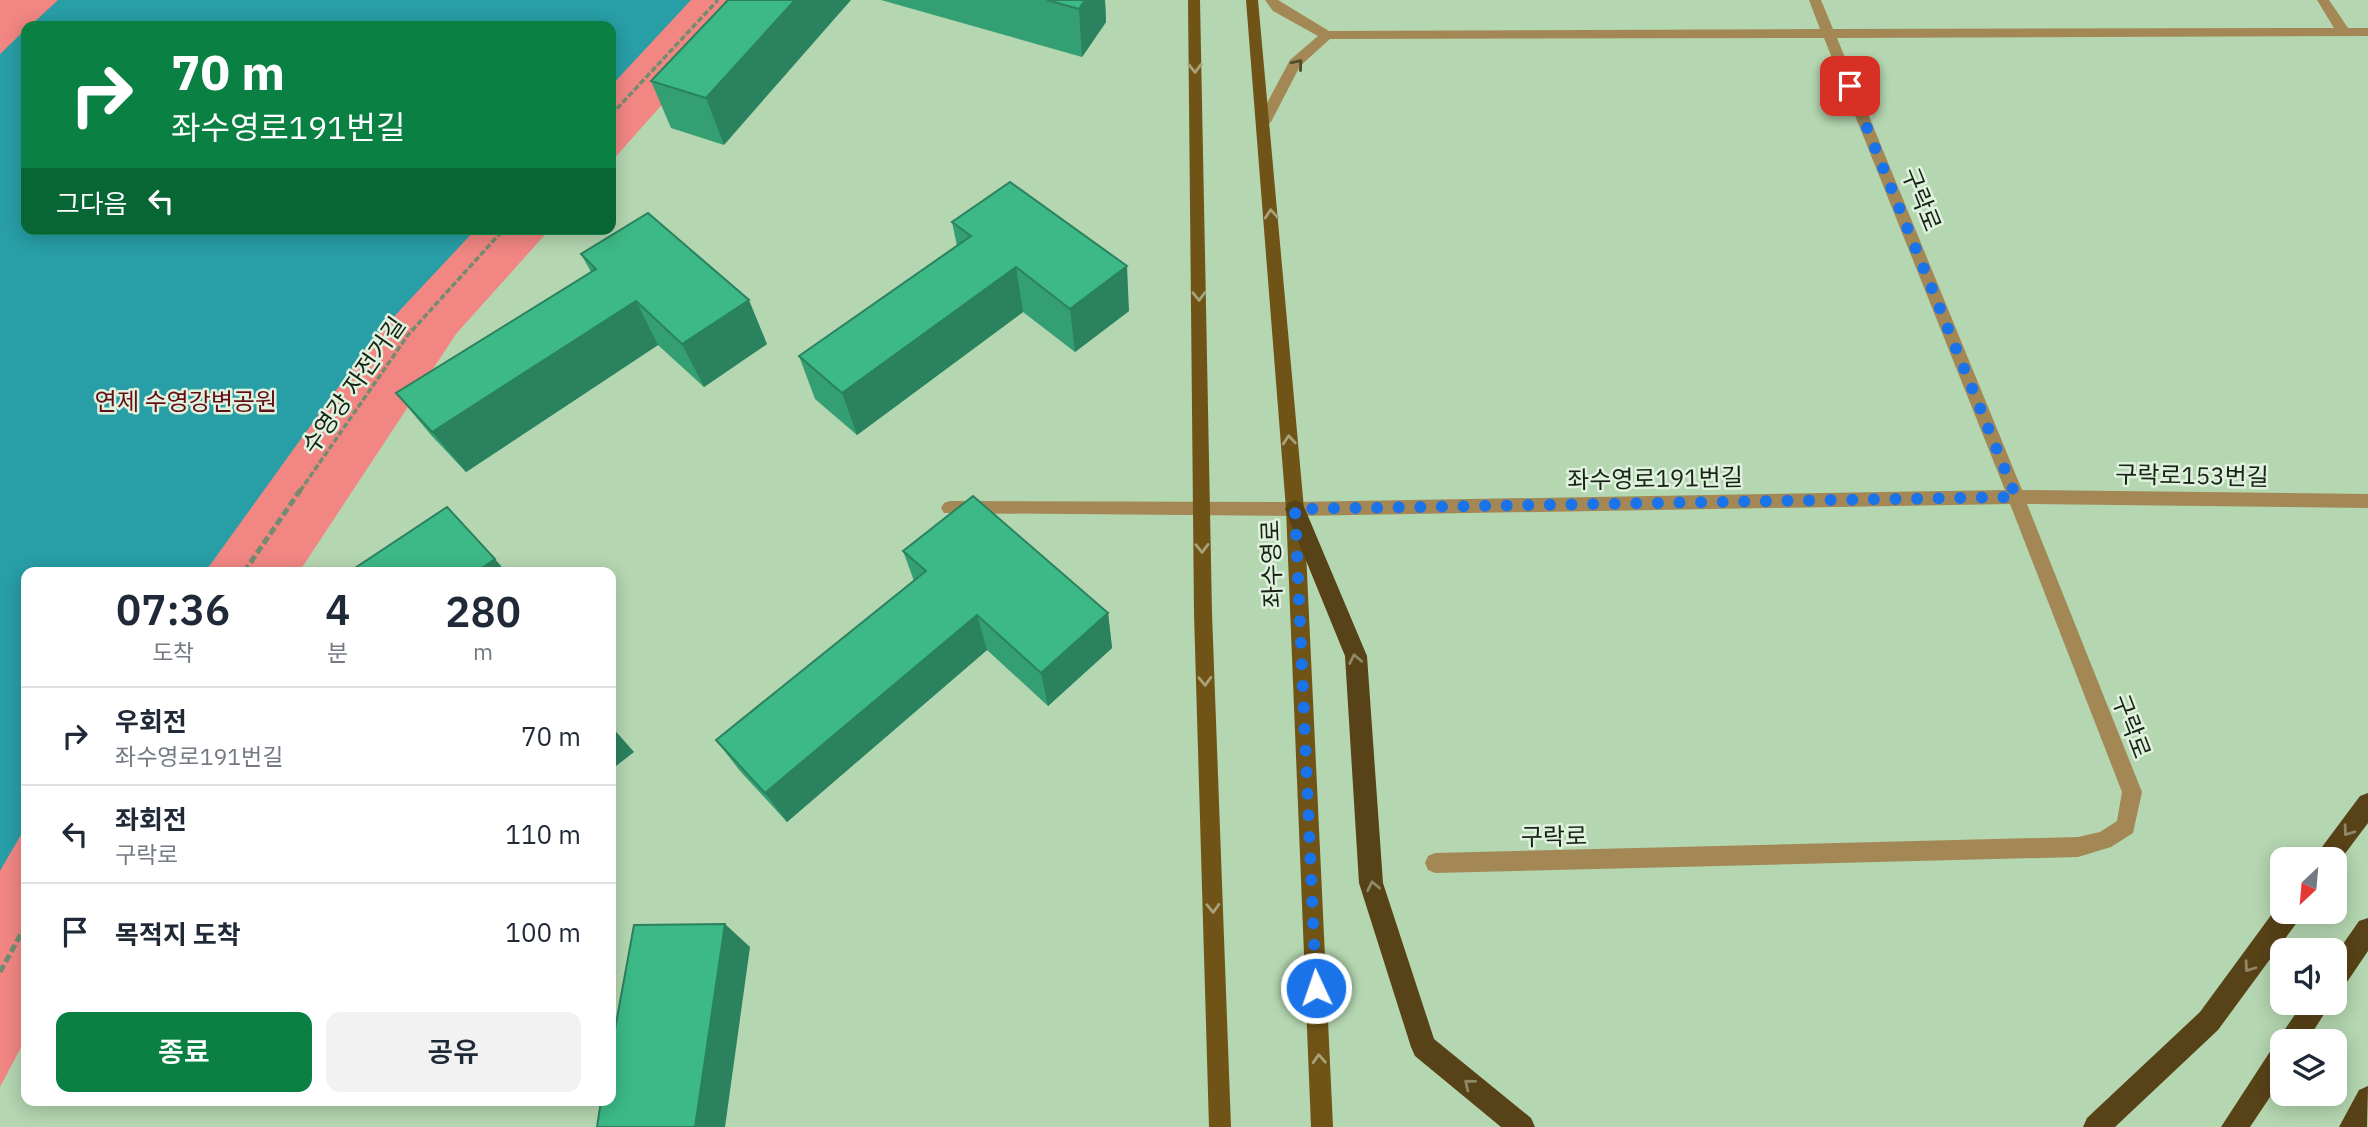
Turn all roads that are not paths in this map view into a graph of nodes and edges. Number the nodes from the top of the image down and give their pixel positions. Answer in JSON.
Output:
{"nodes":[{"id":1,"x":1194,"y":0,"type":"edge"},
{"id":2,"x":1252,"y":0,"type":"edge"},
{"id":3,"x":1271,"y":0,"type":"edge"},
{"id":4,"x":1815,"y":0,"type":"edge"},
{"id":5,"x":2323,"y":0,"type":"edge"},
{"id":6,"x":2343,"y":31,"type":"junction"},
{"id":7,"x":2368,"y":32,"type":"edge"},
{"id":8,"x":1829,"y":34,"type":"junction"},
{"id":9,"x":1327,"y":35,"type":"junction"},
{"id":10,"x":1264,"y":122,"type":"junction"},
{"id":11,"x":2016,"y":497,"type":"junction"},
{"id":12,"x":2368,"y":501,"type":"edge"},
{"id":13,"x":950,"y":508,"type":"dead end"},
{"id":14,"x":1202,"y":509,"type":"junction"},
{"id":15,"x":1295,"y":509,"type":"junction"},
{"id":16,"x":2368,"y":804,"type":"edge"},
{"id":17,"x":2336,"y":847,"type":"edge"},
{"id":18,"x":1435,"y":863,"type":"dead end"},
{"id":19,"x":2280,"y":924,"type":"edge"},
{"id":20,"x":2368,"y":930,"type":"edge"},
{"id":21,"x":2347,"y":960,"type":"edge"},
{"id":22,"x":2270,"y":1074,"type":"edge"},
{"id":23,"x":2368,"y":1099,"type":"edge"},
{"id":24,"x":1220,"y":1127,"type":"edge"},
{"id":25,"x":1322,"y":1127,"type":"edge"},
{"id":26,"x":1522,"y":1127,"type":"edge"},
{"id":27,"x":2096,"y":1127,"type":"edge"},
{"id":28,"x":2234,"y":1127,"type":"edge"},
{"id":29,"x":2352,"y":1127,"type":"edge"}],
"edges":[{"from":1,"to":14,"type":"main road","one_way":true},
{"from":2,"to":10,"type":"main road","name":"좌수영로"},
{"from":3,"to":9,"type":"street"},
{"from":4,"to":8,"type":"street","name":"구락로"},
{"from":5,"to":6,"type":"street"},
{"from":6,"to":7,"type":"street"},
{"from":6,"to":8,"type":"street"},
{"from":8,"to":9,"type":"street"},
{"from":8,"to":11,"type":"street","name":"구락로"},
{"from":10,"to":9,"type":"street","one_way":true},
{"from":15,"to":10,"type":"main road","name":"좌수영로","one_way":true},
{"from":11,"to":12,"type":"street","name":"구락로153번길"},
{"from":11,"to":15,"type":"street","name":"좌수영로191번길"},
{"from":11,"to":18,"type":"street","name":"구락로"},
{"from":13,"to":14,"type":"street","name":"좌수영로191번길"},
{"from":14,"to":15,"type":"street","name":"좌수영로191번길"},
{"from":14,"to":24,"type":"main road","one_way":true},
{"from":25,"to":15,"type":"main road","name":"좌수영로","one_way":true},
{"from":26,"to":15,"type":"highway","one_way":true},
{"from":16,"to":17,"type":"highway","one_way":true},
{"from":19,"to":27,"type":"highway","one_way":true},
{"from":20,"to":21,"type":"highway"},
{"from":22,"to":28,"type":"highway"},
{"from":23,"to":29,"type":"highway"}]}
